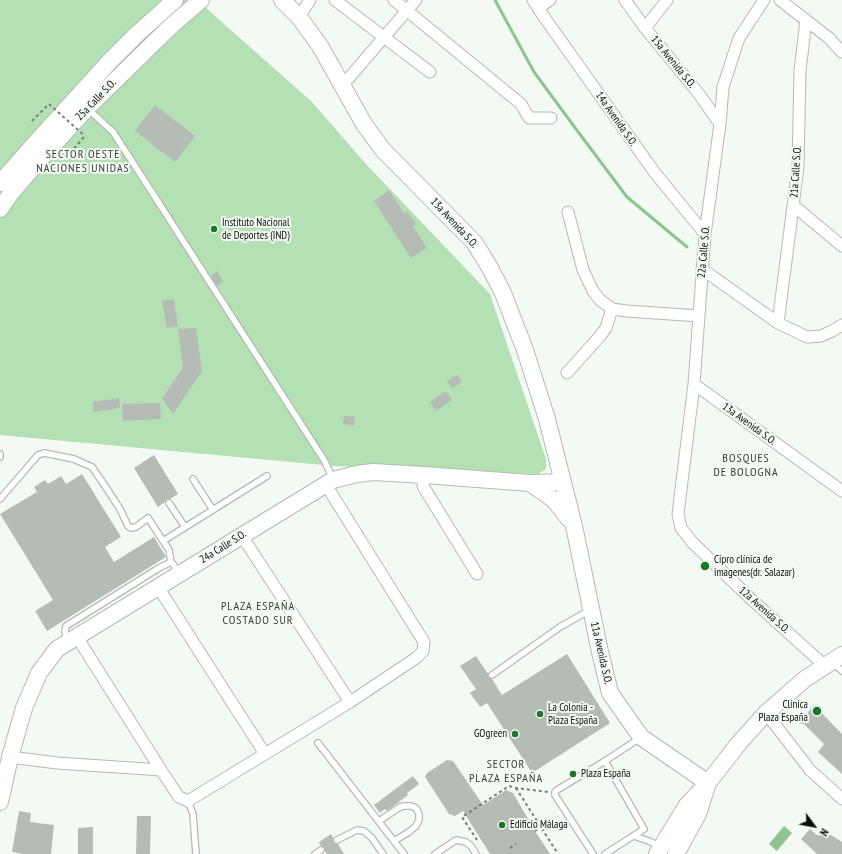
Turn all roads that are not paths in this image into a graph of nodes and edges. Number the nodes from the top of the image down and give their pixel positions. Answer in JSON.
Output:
{"nodes":[{"id":1,"x":175,"y":0,"type":"edge"},
{"id":2,"x":201,"y":0,"type":"edge"},
{"id":3,"x":310,"y":0,"type":"edge"},
{"id":4,"x":335,"y":0,"type":"edge"},
{"id":5,"x":394,"y":0,"type":"edge"},
{"id":6,"x":416,"y":0,"type":"edge"},
{"id":7,"x":550,"y":0,"type":"edge"},
{"id":8,"x":625,"y":0,"type":"edge"},
{"id":9,"x":667,"y":0,"type":"edge"},
{"id":10,"x":764,"y":0,"type":"edge"},
{"id":11,"x":780,"y":0,"type":"edge"},
{"id":12,"x":281,"y":1,"type":"edge"},
{"id":13,"x":536,"y":4,"type":"edge"},
{"id":14,"x":407,"y":10,"type":"junction"},
{"id":15,"x":299,"y":17,"type":"junction"},
{"id":16,"x":806,"y":20,"type":"junction"},
{"id":17,"x":645,"y":28,"type":"junction"},
{"id":18,"x":384,"y":37,"type":"junction"},
{"id":19,"x":842,"y":52,"type":"edge"},
{"id":20,"x":430,"y":72,"type":"dead end"},
{"id":21,"x":342,"y":86,"type":"junction"},
{"id":22,"x":82,"y":103,"type":"junction"},
{"id":23,"x":551,"y":118,"type":"dead end"},
{"id":24,"x":720,"y":124,"type":"junction"},
{"id":25,"x":4,"y":187,"type":"edge"},
{"id":26,"x":793,"y":206,"type":"junction"},
{"id":27,"x":0,"y":209,"type":"edge"},
{"id":28,"x":568,"y":212,"type":"dead end"},
{"id":29,"x":705,"y":234,"type":"junction"},
{"id":30,"x":842,"y":246,"type":"edge"},
{"id":31,"x":702,"y":269,"type":"junction"},
{"id":32,"x":612,"y":308,"type":"junction"},
{"id":33,"x":699,"y":316,"type":"junction"},
{"id":34,"x":778,"y":323,"type":"junction"},
{"id":35,"x":842,"y":325,"type":"edge"},
{"id":36,"x":567,"y":373,"type":"dead end"},
{"id":37,"x":694,"y":384,"type":"junction"},
{"id":38,"x":0,"y":454,"type":"edge"},
{"id":39,"x":0,"y":457,"type":"edge"},
{"id":40,"x":424,"y":474,"type":"junction"},
{"id":41,"x":267,"y":476,"type":"dead end"},
{"id":42,"x":193,"y":479,"type":"dead end"},
{"id":43,"x":329,"y":482,"type":"junction"},
{"id":44,"x":562,"y":482,"type":"junction"},
{"id":45,"x":530,"y":483,"type":"junction"},
{"id":46,"x":842,"y":491,"type":"edge"},
{"id":47,"x":0,"y":499,"type":"edge"},
{"id":48,"x":169,"y":503,"type":"dead end"},
{"id":49,"x":213,"y":510,"type":"junction"},
{"id":50,"x":678,"y":514,"type":"joint"},
{"id":51,"x":574,"y":526,"type":"junction"},
{"id":52,"x":185,"y":527,"type":"junction"},
{"id":53,"x":242,"y":536,"type":"junction"},
{"id":54,"x":163,"y":541,"type":"junction"},
{"id":55,"x":175,"y":568,"type":"junction"},
{"id":56,"x":476,"y":574,"type":"dead end"},
{"id":57,"x":158,"y":587,"type":"junction"},
{"id":58,"x":592,"y":609,"type":"junction"},
{"id":59,"x":73,"y":640,"type":"junction"},
{"id":60,"x":835,"y":663,"type":"edge"},
{"id":61,"x":492,"y":674,"type":"dead end"},
{"id":62,"x":350,"y":702,"type":"junction"},
{"id":63,"x":766,"y":713,"type":"junction"},
{"id":64,"x":641,"y":737,"type":"junction"},
{"id":65,"x":318,"y":743,"type":"dead end"},
{"id":66,"x":265,"y":754,"type":"junction"},
{"id":67,"x":605,"y":761,"type":"junction"},
{"id":68,"x":7,"y":762,"type":"junction"},
{"id":69,"x":161,"y":770,"type":"junction"},
{"id":70,"x":708,"y":783,"type":"junction"},
{"id":71,"x":1,"y":793,"type":"edge"},
{"id":72,"x":842,"y":799,"type":"edge"},
{"id":73,"x":188,"y":801,"type":"junction"},
{"id":74,"x":379,"y":821,"type":"junction"},
{"id":75,"x":634,"y":836,"type":"junction"},
{"id":76,"x":337,"y":840,"type":"dead end"},
{"id":77,"x":394,"y":841,"type":"junction"},
{"id":78,"x":321,"y":850,"type":"dead end"},
{"id":79,"x":658,"y":851,"type":"edge"},
{"id":80,"x":196,"y":854,"type":"edge"},
{"id":81,"x":315,"y":854,"type":"edge"},
{"id":82,"x":383,"y":854,"type":"edge"},
{"id":83,"x":404,"y":854,"type":"edge"},
{"id":84,"x":435,"y":854,"type":"edge"},
{"id":85,"x":476,"y":854,"type":"edge"},
{"id":86,"x":594,"y":854,"type":"edge"},
{"id":87,"x":605,"y":854,"type":"edge"},
{"id":88,"x":676,"y":854,"type":"edge"}],
"edges":[{"from":1,"to":22,"type":"street","name":"25a Calle S.O."},
{"from":2,"to":22,"type":"street","name":"25a Calle S.O."},
{"from":3,"to":15,"type":"street"},
{"from":4,"to":18,"type":"street"},
{"from":5,"to":14,"type":"street"},
{"from":6,"to":14,"type":"street"},
{"from":7,"to":13,"type":"street"},
{"from":8,"to":17,"type":"street","name":"15a Avenida S.O."},
{"from":9,"to":17,"type":"street"},
{"from":10,"to":24,"type":"street","name":"22a Calle S.O."},
{"from":11,"to":16,"type":"street"},
{"from":12,"to":15,"type":"street","name":"13a Avenida S.O."},
{"from":13,"to":29,"type":"street","name":"14a Avenida S.O."},
{"from":14,"to":18,"type":"street"},
{"from":14,"to":23,"type":"street"},
{"from":15,"to":21,"type":"street","name":"13a Avenida S.O."},
{"from":16,"to":19,"type":"street"},
{"from":16,"to":26,"type":"street","name":"21a Calle S.O."},
{"from":17,"to":24,"type":"street","name":"15a Avenida S.O."},
{"from":18,"to":20,"type":"street"},
{"from":18,"to":21,"type":"street"},
{"from":21,"to":44,"type":"street","name":"13a Avenida S.O."},
{"from":22,"to":25,"type":"street","name":"25a Calle S.O."},
{"from":22,"to":43,"type":"lane"},
{"from":24,"to":29,"type":"street","name":"22a Calle S.O."},
{"from":25,"to":27,"type":"street","name":"25a Calle S.O."},
{"from":26,"to":30,"type":"street"},
{"from":26,"to":34,"type":"street","name":"21a Calle S.O."},
{"from":28,"to":32,"type":"street"},
{"from":29,"to":31,"type":"street","name":"22a Calle S.O."},
{"from":31,"to":33,"type":"street","name":"22a Calle S.O."},
{"from":31,"to":34,"type":"street"},
{"from":32,"to":33,"type":"street"},
{"from":32,"to":36,"type":"street"},
{"from":33,"to":37,"type":"street","name":"22a Calle S.O."},
{"from":34,"to":35,"type":"street"},
{"from":37,"to":46,"type":"street","name":"13a Avenida S.O."},
{"from":37,"to":50,"type":"street","name":"22a Calle S.O."},
{"from":38,"to":39,"type":"lane"},
{"from":40,"to":43,"type":"street","name":"24a Calle S.O."},
{"from":40,"to":45,"type":"street","name":"24a Calle S.O."},
{"from":40,"to":56,"type":"street"},
{"from":41,"to":49,"type":"lane"},
{"from":42,"to":49,"type":"lane"},
{"from":43,"to":53,"type":"street","name":"24a Calle S.O."},
{"from":43,"to":62,"type":"street"},
{"from":44,"to":45,"type":"street","name":"24a Calle S.O."},
{"from":44,"to":51,"type":"street","name":"11a Avenida S.O."},
{"from":45,"to":51,"type":"street"},
{"from":47,"to":54,"type":"lane"},
{"from":48,"to":52,"type":"lane"},
{"from":49,"to":52,"type":"lane"},
{"from":50,"to":60,"type":"street","name":"12a Avenida S.O."},
{"from":51,"to":58,"type":"street","name":"11a Avenida S.O."},
{"from":52,"to":54,"type":"lane"},
{"from":53,"to":55,"type":"street","name":"24a Calle S.O."},
{"from":53,"to":62,"type":"street"},
{"from":54,"to":55,"type":"lane"},
{"from":55,"to":57,"type":"street","name":"24a Calle S.O."},
{"from":55,"to":59,"type":"lane"},
{"from":57,"to":59,"type":"street","name":"24a Calle S.O."},
{"from":57,"to":66,"type":"street"},
{"from":58,"to":61,"type":"lane"},
{"from":58,"to":64,"type":"street","name":"11a Avenida S.O."},
{"from":59,"to":68,"type":"street","name":"24a Calle S.O."},
{"from":59,"to":69,"type":"street"},
{"from":60,"to":63,"type":"street"},
{"from":62,"to":66,"type":"street"},
{"from":63,"to":70,"type":"street"},
{"from":63,"to":72,"type":"street"},
{"from":64,"to":67,"type":"lane"},
{"from":64,"to":70,"type":"street","name":"11a Avenida S.O."},
{"from":65,"to":74,"type":"lane"},
{"from":66,"to":73,"type":"street"},
{"from":67,"to":75,"type":"lane"},
{"from":67,"to":86,"type":"lane"},
{"from":68,"to":69,"type":"street"},
{"from":68,"to":71,"type":"street","name":"24a Calle S.O."},
{"from":69,"to":73,"type":"street"},
{"from":70,"to":79,"type":"street"},
{"from":70,"to":88,"type":"street"},
{"from":73,"to":80,"type":"lane"},
{"from":74,"to":77,"type":"lane"},
{"from":74,"to":77,"type":"lane"},
{"from":75,"to":79,"type":"lane"},
{"from":75,"to":87,"type":"lane"},
{"from":76,"to":82,"type":"lane"},
{"from":77,"to":83,"type":"lane"},
{"from":78,"to":81,"type":"lane"},
{"from":84,"to":85,"type":"lane"}]}
